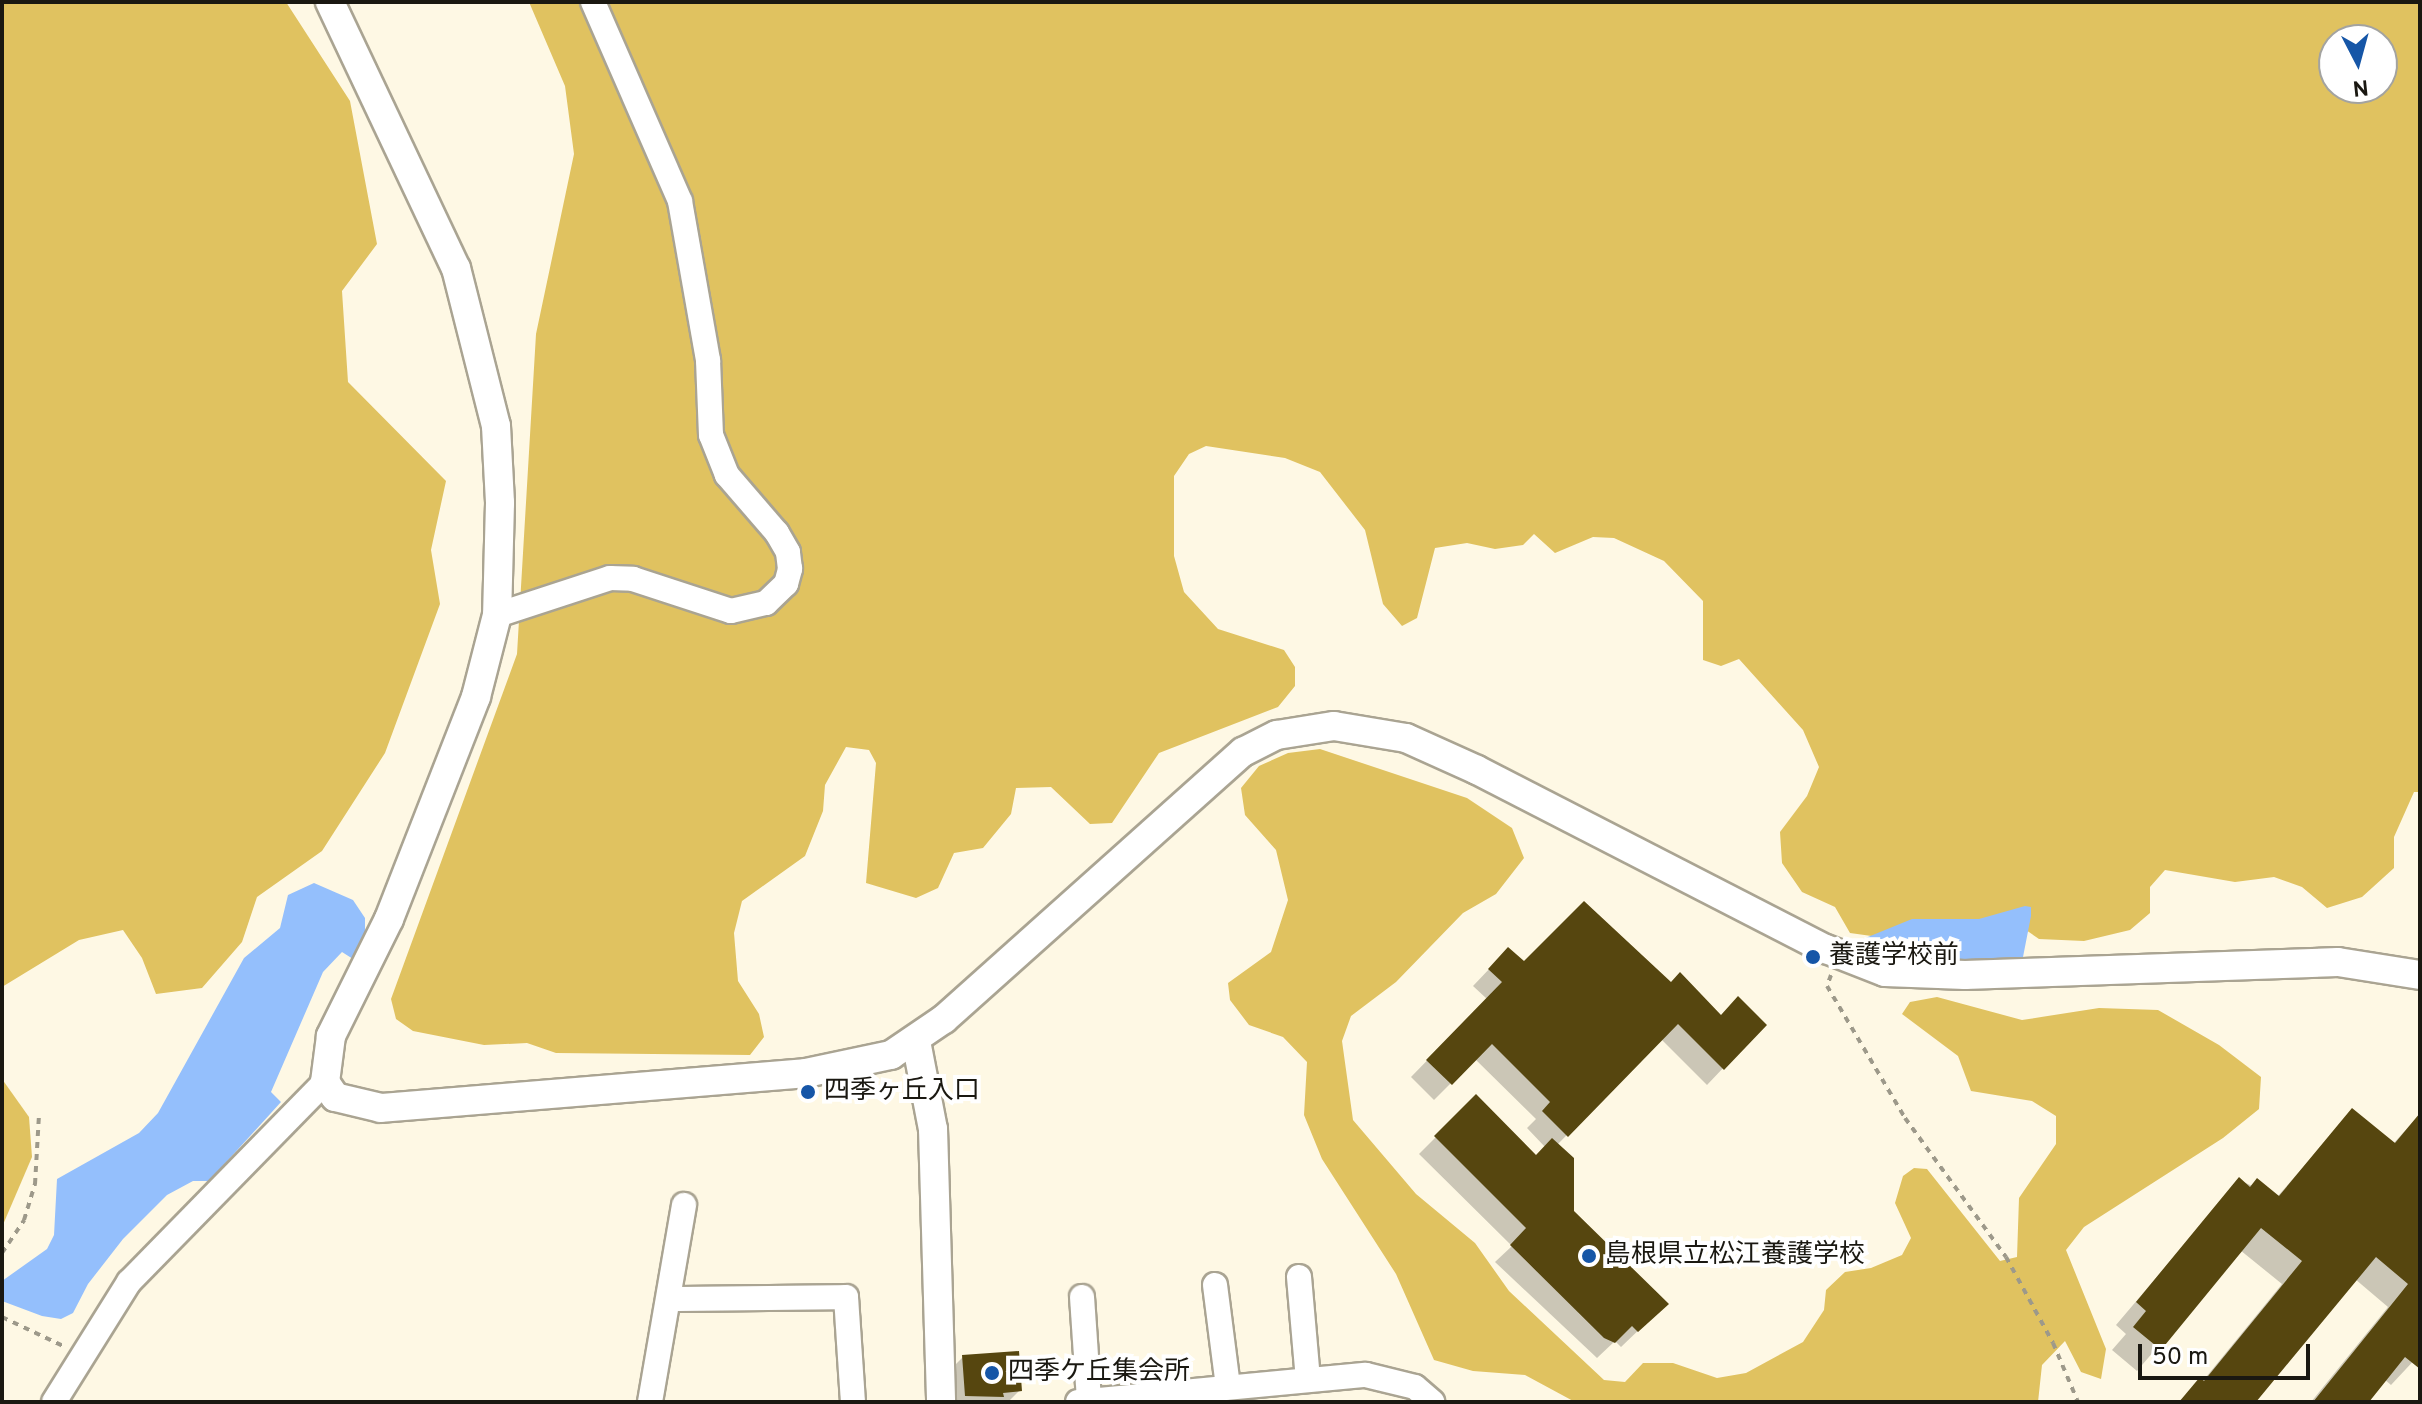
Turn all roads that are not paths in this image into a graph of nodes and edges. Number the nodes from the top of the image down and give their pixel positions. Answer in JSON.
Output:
{"nodes":[{"id":1,"x":330,"y":2,"type":"edge"},
{"id":2,"x":593,"y":2,"type":"edge"},
{"id":3,"x":497,"y":615,"type":"junction"},
{"id":4,"x":2420,"y":975,"type":"edge"},
{"id":5,"x":916,"y":1041,"type":"junction"},
{"id":6,"x":325,"y":1082,"type":"junction"},
{"id":7,"x":684,"y":1205,"type":"dead end"},
{"id":8,"x":1299,"y":1277,"type":"dead end"},
{"id":9,"x":1215,"y":1285,"type":"dead end"},
{"id":10,"x":1082,"y":1297,"type":"dead end"},
{"id":11,"x":669,"y":1299,"type":"junction"},
{"id":12,"x":1228,"y":1387,"type":"junction"},
{"id":13,"x":1303,"y":1387,"type":"edge"},
{"id":14,"x":1167,"y":1398,"type":"edge"},
{"id":15,"x":1084,"y":1401,"type":"edge"},
{"id":16,"x":54,"y":1402,"type":"edge"},
{"id":17,"x":650,"y":1402,"type":"edge"},
{"id":18,"x":853,"y":1402,"type":"edge"},
{"id":19,"x":941,"y":1402,"type":"edge"},
{"id":20,"x":1432,"y":1402,"type":"edge"}],
"edges":[{"from":1,"to":3,"type":"street"},
{"from":2,"to":3,"type":"street"},
{"from":3,"to":6,"type":"street"},
{"from":4,"to":5,"type":"street"},
{"from":5,"to":6,"type":"street"},
{"from":5,"to":19,"type":"street"},
{"from":6,"to":16,"type":"street"},
{"from":7,"to":11,"type":"street"},
{"from":8,"to":13,"type":"street"},
{"from":9,"to":12,"type":"street"},
{"from":10,"to":15,"type":"street"},
{"from":11,"to":17,"type":"street"},
{"from":11,"to":18,"type":"street"},
{"from":12,"to":13,"type":"street"},
{"from":12,"to":14,"type":"street"},
{"from":13,"to":20,"type":"street"},
{"from":14,"to":15,"type":"street"}]}
